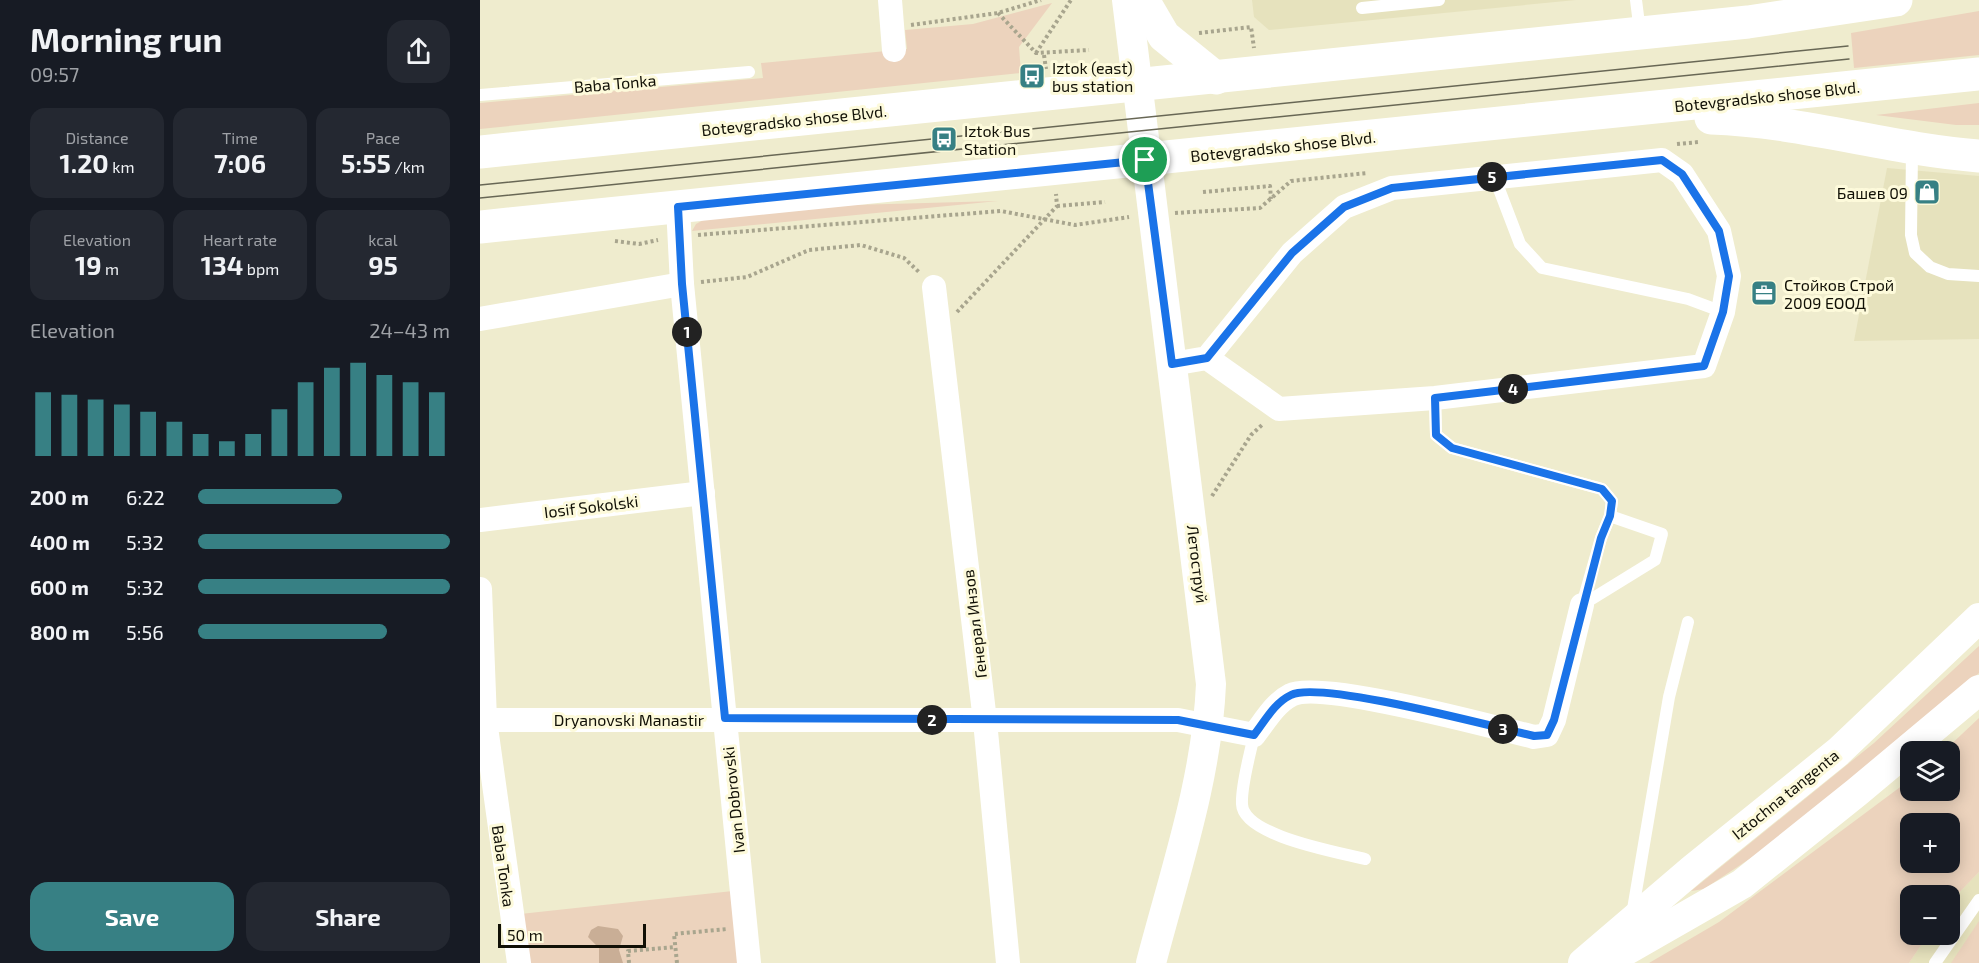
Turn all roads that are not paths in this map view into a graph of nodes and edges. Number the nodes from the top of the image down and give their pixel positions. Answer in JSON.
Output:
{"nodes":[{"id":1,"x":890,"y":0,"type":"edge"},
{"id":2,"x":1127,"y":0,"type":"edge"},
{"id":3,"x":1143,"y":0,"type":"edge"},
{"id":4,"x":1439,"y":0,"type":"edge"},
{"id":5,"x":1636,"y":0,"type":"edge"},
{"id":6,"x":1723,"y":0,"type":"edge"},
{"id":7,"x":1896,"y":0,"type":"edge"},
{"id":8,"x":1362,"y":8,"type":"dead end"},
{"id":9,"x":1640,"y":34,"type":"junction"},
{"id":10,"x":893,"y":39,"type":"road end"},
{"id":11,"x":749,"y":72,"type":"dead end"},
{"id":12,"x":1979,"y":74,"type":"edge"},
{"id":13,"x":1215,"y":78,"type":"junction"},
{"id":14,"x":1137,"y":86,"type":"junction"},
{"id":15,"x":480,"y":95,"type":"edge"},
{"id":16,"x":1596,"y":113,"type":"junction"},
{"id":17,"x":1912,"y":149,"type":"junction"},
{"id":18,"x":480,"y":152,"type":"edge"},
{"id":19,"x":1979,"y":156,"type":"edge"},
{"id":20,"x":1145,"y":160,"type":"junction"},
{"id":21,"x":1494,"y":176,"type":"junction"},
{"id":22,"x":679,"y":222,"type":"junction"},
{"id":23,"x":480,"y":227,"type":"edge"},
{"id":24,"x":1979,"y":276,"type":"edge"},
{"id":25,"x":682,"y":284,"type":"junction"},
{"id":26,"x":934,"y":286,"type":"road end"},
{"id":27,"x":1723,"y":312,"type":"junction"},
{"id":28,"x":480,"y":319,"type":"edge"},
{"id":29,"x":1207,"y":358,"type":"junction"},
{"id":30,"x":1172,"y":364,"type":"junction"},
{"id":31,"x":1435,"y":398,"type":"junction"},
{"id":32,"x":703,"y":493,"type":"junction"},
{"id":33,"x":1610,"y":516,"type":"junction"},
{"id":34,"x":480,"y":520,"type":"edge"},
{"id":35,"x":480,"y":589,"type":"edge"},
{"id":36,"x":1582,"y":605,"type":"junction"},
{"id":37,"x":1979,"y":618,"type":"edge"},
{"id":38,"x":1688,"y":622,"type":"dead end"},
{"id":39,"x":1979,"y":690,"type":"edge"},
{"id":40,"x":725,"y":718,"type":"junction"},
{"id":41,"x":482,"y":720,"type":"edge"},
{"id":42,"x":985,"y":721,"type":"junction"},
{"id":43,"x":1209,"y":725,"type":"junction"},
{"id":44,"x":1254,"y":735,"type":"junction"},
{"id":45,"x":1365,"y":859,"type":"dead end"},
{"id":46,"x":1979,"y":900,"type":"edge"},
{"id":47,"x":1630,"y":922,"type":"junction"},
{"id":48,"x":519,"y":963,"type":"edge"},
{"id":49,"x":749,"y":963,"type":"edge"},
{"id":50,"x":1008,"y":963,"type":"edge"},
{"id":51,"x":1151,"y":963,"type":"edge"},
{"id":52,"x":1583,"y":963,"type":"edge"},
{"id":53,"x":1604,"y":963,"type":"edge"},
{"id":54,"x":1935,"y":963,"type":"edge"}],
"edges":[{"from":1,"to":10,"type":"street"},
{"from":2,"to":14,"type":"street","name":"Летоструй"},
{"from":3,"to":13,"type":"main road"},
{"from":4,"to":8,"type":"lane"},
{"from":5,"to":9,"type":"lane"},
{"from":6,"to":9,"type":"main road"},
{"from":7,"to":9,"type":"main road","name":"Botevgradsko shose Blvd."},
{"from":9,"to":13,"type":"main road","name":"Botevgradsko shose Blvd."},
{"from":11,"to":15,"type":"lane","name":"Baba Tonka"},
{"from":12,"to":16,"type":"main road","name":"Botevgradsko shose Blvd."},
{"from":13,"to":14,"type":"main road","name":"Botevgradsko shose Blvd."},
{"from":14,"to":18,"type":"main road","name":"Botevgradsko shose Blvd."},
{"from":14,"to":20,"type":"street","name":"Летоструй"},
{"from":16,"to":17,"type":"main road"},
{"from":16,"to":20,"type":"main road","name":"Botevgradsko shose Blvd."},
{"from":17,"to":19,"type":"main road"},
{"from":17,"to":24,"type":"lane"},
{"from":20,"to":22,"type":"main road","name":"Botevgradsko shose Blvd."},
{"from":20,"to":30,"type":"street","name":"Летоструй"},
{"from":21,"to":27,"type":"lane"},
{"from":21,"to":27,"type":"street"},
{"from":21,"to":29,"type":"street"},
{"from":22,"to":23,"type":"main road","name":"Botevgradsko shose Blvd."},
{"from":22,"to":25,"type":"street","name":"Ivan Dobrovski"},
{"from":25,"to":28,"type":"street"},
{"from":25,"to":32,"type":"street","name":"Ivan Dobrovski"},
{"from":26,"to":42,"type":"street","name":"Генерал Инзов"},
{"from":27,"to":31,"type":"street"},
{"from":29,"to":30,"type":"street"},
{"from":29,"to":31,"type":"street"},
{"from":30,"to":43,"type":"street","name":"Летоструй"},
{"from":31,"to":33,"type":"lane"},
{"from":32,"to":34,"type":"street","name":"Iosif Sokolski"},
{"from":32,"to":40,"type":"street","name":"Ivan Dobrovski"},
{"from":33,"to":36,"type":"lane"},
{"from":33,"to":36,"type":"lane"},
{"from":35,"to":41,"type":"street","name":"Baba Tonka"},
{"from":36,"to":44,"type":"street"},
{"from":37,"to":47,"type":"street","name":"Iztochna tangenta"},
{"from":38,"to":47,"type":"lane"},
{"from":39,"to":53,"type":"street"},
{"from":40,"to":41,"type":"street","name":"Dryanovski Manastir"},
{"from":40,"to":42,"type":"street","name":"Dryanovski Manastir"},
{"from":40,"to":49,"type":"street","name":"Ivan Dobrovski"},
{"from":41,"to":48,"type":"street","name":"Baba Tonka"},
{"from":42,"to":43,"type":"street","name":"Dryanovski Manastir"},
{"from":42,"to":50,"type":"street","name":"Генерал Инзов"},
{"from":43,"to":44,"type":"street","name":"Dryanovski Manastir"},
{"from":43,"to":51,"type":"street","name":"Летоструй"},
{"from":44,"to":45,"type":"lane"},
{"from":46,"to":54,"type":"lane"},
{"from":47,"to":52,"type":"street","name":"Iztochna tangenta"}]}
